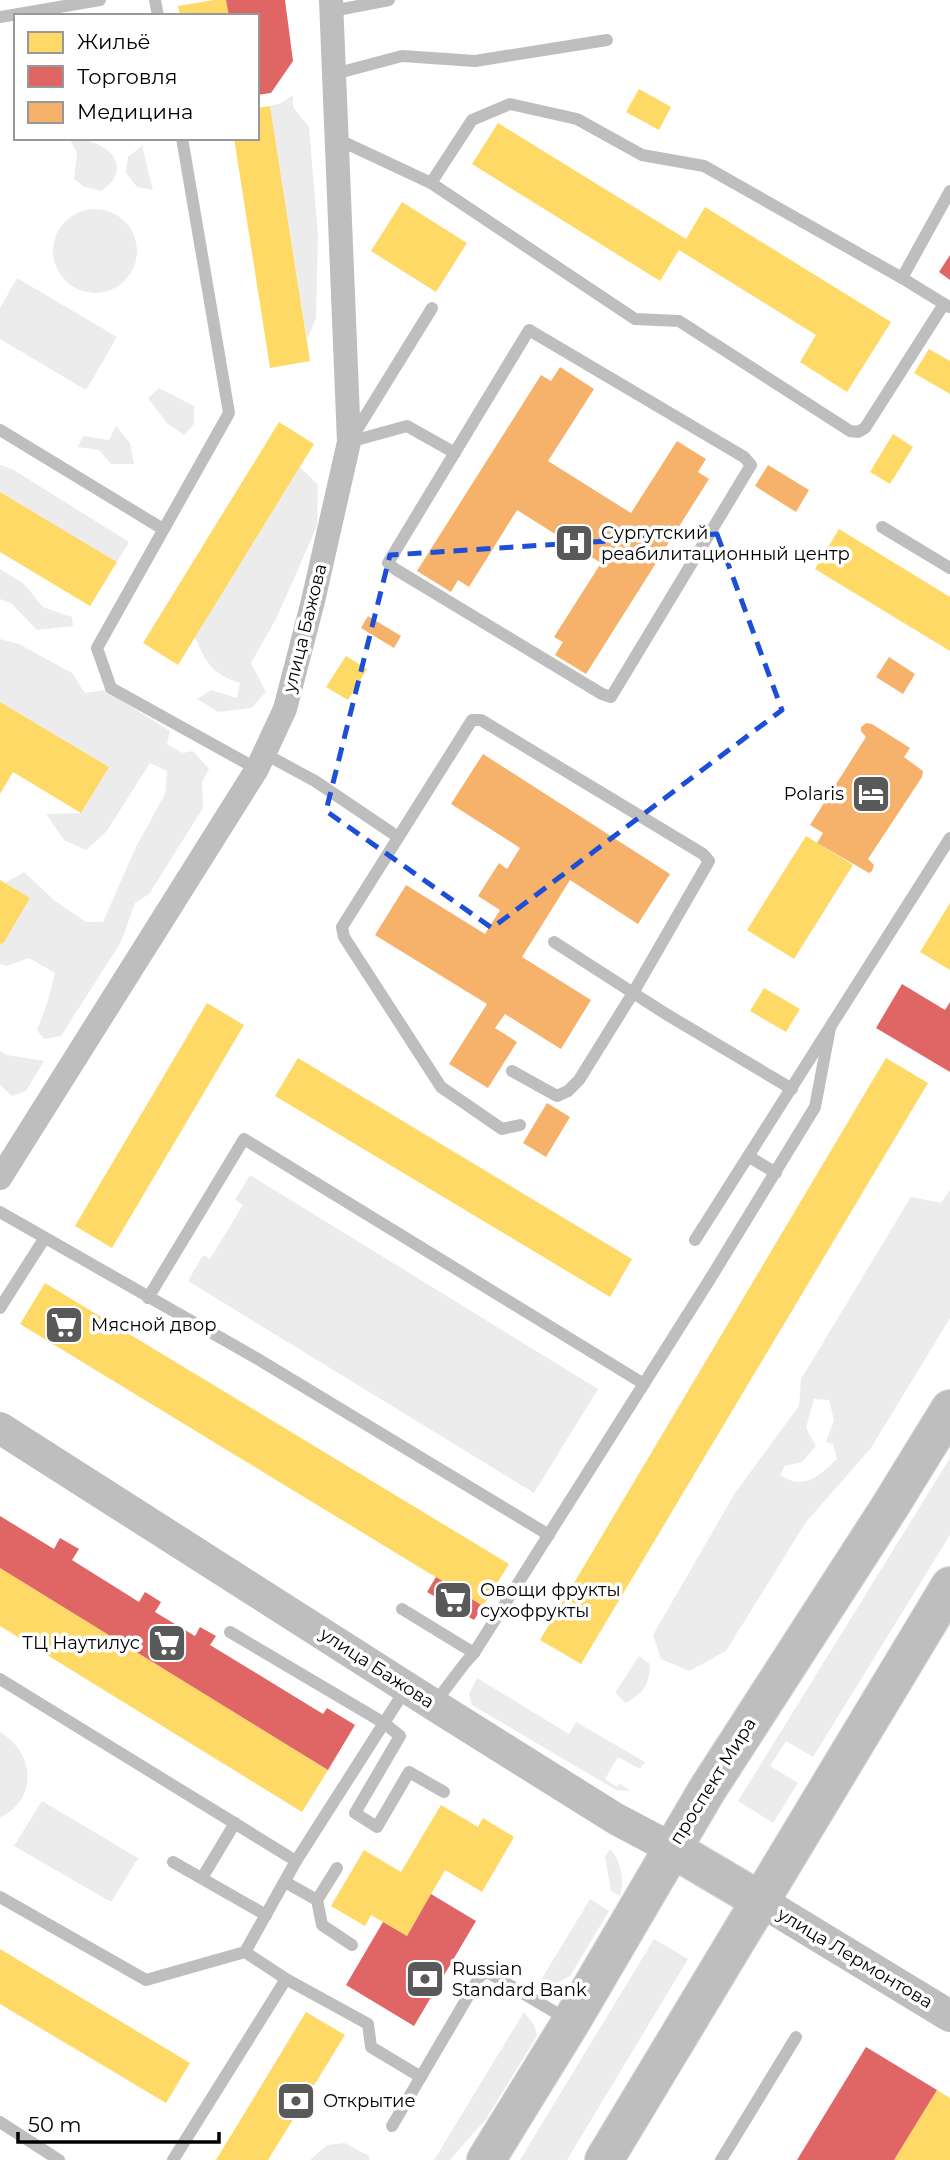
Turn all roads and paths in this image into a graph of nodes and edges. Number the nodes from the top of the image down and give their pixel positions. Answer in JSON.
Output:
{"nodes":[{"id":1,"x":100,"y":0,"type":"edge"},
{"id":2,"x":389,"y":0,"type":"edge"},
{"id":3,"x":331,"y":6,"type":"edge"},
{"id":4,"x":18,"y":14,"type":"edge"},
{"id":5,"x":607,"y":40,"type":"dead end"},
{"id":6,"x":334,"y":74,"type":"junction"},
{"id":7,"x":337,"y":139,"type":"junction"},
{"id":8,"x":182,"y":140,"type":"edge"},
{"id":9,"x":431,"y":183,"type":"junction"},
{"id":10,"x":950,"y":191,"type":"edge"},
{"id":11,"x":902,"y":278,"type":"junction"},
{"id":12,"x":947,"y":306,"type":"edge"},
{"id":13,"x":432,"y":308,"type":"dead end"},
{"id":14,"x":0,"y":429,"type":"edge"},
{"id":15,"x":349,"y":442,"type":"junction"},
{"id":16,"x":455,"y":453,"type":"junction"},
{"id":17,"x":882,"y":527,"type":"dead end"},
{"id":18,"x":163,"y":530,"type":"junction"},
{"id":19,"x":950,"y":568,"type":"edge"},
{"id":20,"x":261,"y":761,"type":"junction"},
{"id":21,"x":398,"y":836,"type":"junction"},
{"id":22,"x":950,"y":838,"type":"edge"},
{"id":23,"x":554,"y":943,"type":"dead end"},
{"id":24,"x":633,"y":993,"type":"junction"},
{"id":25,"x":830,"y":1028,"type":"junction"},
{"id":26,"x":512,"y":1071,"type":"dead end"},
{"id":27,"x":792,"y":1089,"type":"junction"},
{"id":28,"x":520,"y":1125,"type":"dead end"},
{"id":29,"x":748,"y":1156,"type":"junction"},
{"id":30,"x":776,"y":1173,"type":"junction"},
{"id":31,"x":0,"y":1178,"type":"edge"},
{"id":32,"x":0,"y":1212,"type":"edge"},
{"id":33,"x":44,"y":1239,"type":"junction"},
{"id":34,"x":695,"y":1240,"type":"dead end"},
{"id":35,"x":148,"y":1298,"type":"junction"},
{"id":36,"x":0,"y":1308,"type":"edge"},
{"id":37,"x":644,"y":1384,"type":"junction"},
{"id":38,"x":950,"y":1409,"type":"edge"},
{"id":39,"x":0,"y":1428,"type":"edge"},
{"id":40,"x":550,"y":1535,"type":"junction"},
{"id":41,"x":950,"y":1586,"type":"edge"},
{"id":42,"x":402,"y":1609,"type":"dead end"},
{"id":43,"x":230,"y":1632,"type":"dead end"},
{"id":44,"x":474,"y":1653,"type":"junction"},
{"id":45,"x":0,"y":1679,"type":"edge"},
{"id":46,"x":407,"y":1687,"type":"junction"},
{"id":47,"x":434,"y":1705,"type":"junction"},
{"id":48,"x":384,"y":1723,"type":"junction"},
{"id":49,"x":444,"y":1792,"type":"dead end"},
{"id":50,"x":235,"y":1824,"type":"junction"},
{"id":51,"x":671,"y":1848,"type":"junction"},
{"id":52,"x":296,"y":1861,"type":"junction"},
{"id":53,"x":173,"y":1862,"type":"dead end"},
{"id":54,"x":337,"y":1868,"type":"dead end"},
{"id":55,"x":202,"y":1878,"type":"junction"},
{"id":56,"x":285,"y":1882,"type":"junction"},
{"id":57,"x":0,"y":1897,"type":"edge"},
{"id":58,"x":317,"y":1900,"type":"junction"},
{"id":59,"x":760,"y":1900,"type":"junction"},
{"id":60,"x":266,"y":1915,"type":"junction"},
{"id":61,"x":352,"y":1945,"type":"dead end"},
{"id":62,"x":245,"y":1952,"type":"junction"},
{"id":63,"x":286,"y":1979,"type":"junction"},
{"id":64,"x":950,"y":2016,"type":"edge"},
{"id":65,"x":571,"y":2022,"type":"junction"},
{"id":66,"x":796,"y":2037,"type":"dead end"},
{"id":67,"x":421,"y":2077,"type":"junction"},
{"id":68,"x":0,"y":2122,"type":"edge"},
{"id":69,"x":392,"y":2126,"type":"dead end"},
{"id":70,"x":59,"y":2160,"type":"edge"},
{"id":71,"x":173,"y":2160,"type":"edge"},
{"id":72,"x":486,"y":2160,"type":"edge"},
{"id":73,"x":604,"y":2160,"type":"edge"},
{"id":74,"x":721,"y":2160,"type":"edge"}],
"edges":[{"from":1,"to":4,"type":"lane"},
{"from":2,"to":3,"type":"lane"},
{"from":3,"to":6,"type":"street","name":"улица Бажова"},
{"from":5,"to":6,"type":"lane"},
{"from":6,"to":7,"type":"street","name":"улица Бажова"},
{"from":7,"to":9,"type":"lane"},
{"from":7,"to":15,"type":"street","name":"улица Бажова"},
{"from":8,"to":18,"type":"lane"},
{"from":9,"to":11,"type":"lane"},
{"from":9,"to":12,"type":"lane"},
{"from":10,"to":11,"type":"lane"},
{"from":11,"to":12,"type":"lane"},
{"from":13,"to":15,"type":"lane"},
{"from":14,"to":18,"type":"lane"},
{"from":15,"to":16,"type":"lane"},
{"from":15,"to":20,"type":"street","name":"улица Бажова"},
{"from":16,"to":16,"type":"lane"},
{"from":17,"to":19,"type":"lane"},
{"from":18,"to":20,"type":"lane"},
{"from":20,"to":21,"type":"lane"},
{"from":20,"to":31,"type":"street","name":"улица Бажова"},
{"from":21,"to":24,"type":"lane"},
{"from":21,"to":28,"type":"lane"},
{"from":22,"to":25,"type":"lane"},
{"from":23,"to":24,"type":"lane"},
{"from":24,"to":26,"type":"lane"},
{"from":24,"to":27,"type":"lane"},
{"from":25,"to":27,"type":"lane"},
{"from":25,"to":30,"type":"lane"},
{"from":27,"to":29,"type":"lane"},
{"from":29,"to":30,"type":"lane"},
{"from":29,"to":34,"type":"lane"},
{"from":30,"to":37,"type":"lane"},
{"from":32,"to":33,"type":"lane"},
{"from":33,"to":35,"type":"lane"},
{"from":33,"to":36,"type":"lane"},
{"from":35,"to":37,"type":"lane"},
{"from":35,"to":40,"type":"lane"},
{"from":37,"to":40,"type":"lane"},
{"from":38,"to":51,"type":"main road","name":"проспект Мира"},
{"from":39,"to":46,"type":"street","name":"улица Бажова"},
{"from":40,"to":44,"type":"lane"},
{"from":41,"to":59,"type":"main road"},
{"from":42,"to":44,"type":"lane"},
{"from":43,"to":48,"type":"lane"},
{"from":44,"to":47,"type":"lane"},
{"from":45,"to":50,"type":"lane"},
{"from":46,"to":47,"type":"street","name":"улица Бажова"},
{"from":46,"to":48,"type":"lane"},
{"from":47,"to":51,"type":"street","name":"улица Бажова"},
{"from":48,"to":49,"type":"lane"},
{"from":48,"to":52,"type":"lane"},
{"from":50,"to":52,"type":"lane"},
{"from":50,"to":55,"type":"lane"},
{"from":51,"to":59,"type":"main road","name":"улица Бажова"},
{"from":51,"to":65,"type":"main road","name":"проспект Мира"},
{"from":52,"to":56,"type":"lane"},
{"from":53,"to":55,"type":"lane"},
{"from":54,"to":58,"type":"lane"},
{"from":55,"to":60,"type":"lane"},
{"from":56,"to":58,"type":"lane"},
{"from":56,"to":60,"type":"lane"},
{"from":57,"to":62,"type":"lane"},
{"from":58,"to":61,"type":"lane"},
{"from":59,"to":64,"type":"street","name":"улица Лермонтова"},
{"from":59,"to":73,"type":"main road"},
{"from":60,"to":62,"type":"lane"},
{"from":62,"to":63,"type":"lane"},
{"from":63,"to":67,"type":"lane"},
{"from":63,"to":71,"type":"lane"},
{"from":65,"to":67,"type":"lane"},
{"from":65,"to":72,"type":"main road","name":"проспект Мира"},
{"from":66,"to":74,"type":"lane"},
{"from":67,"to":69,"type":"lane"},
{"from":68,"to":70,"type":"lane"}]}
